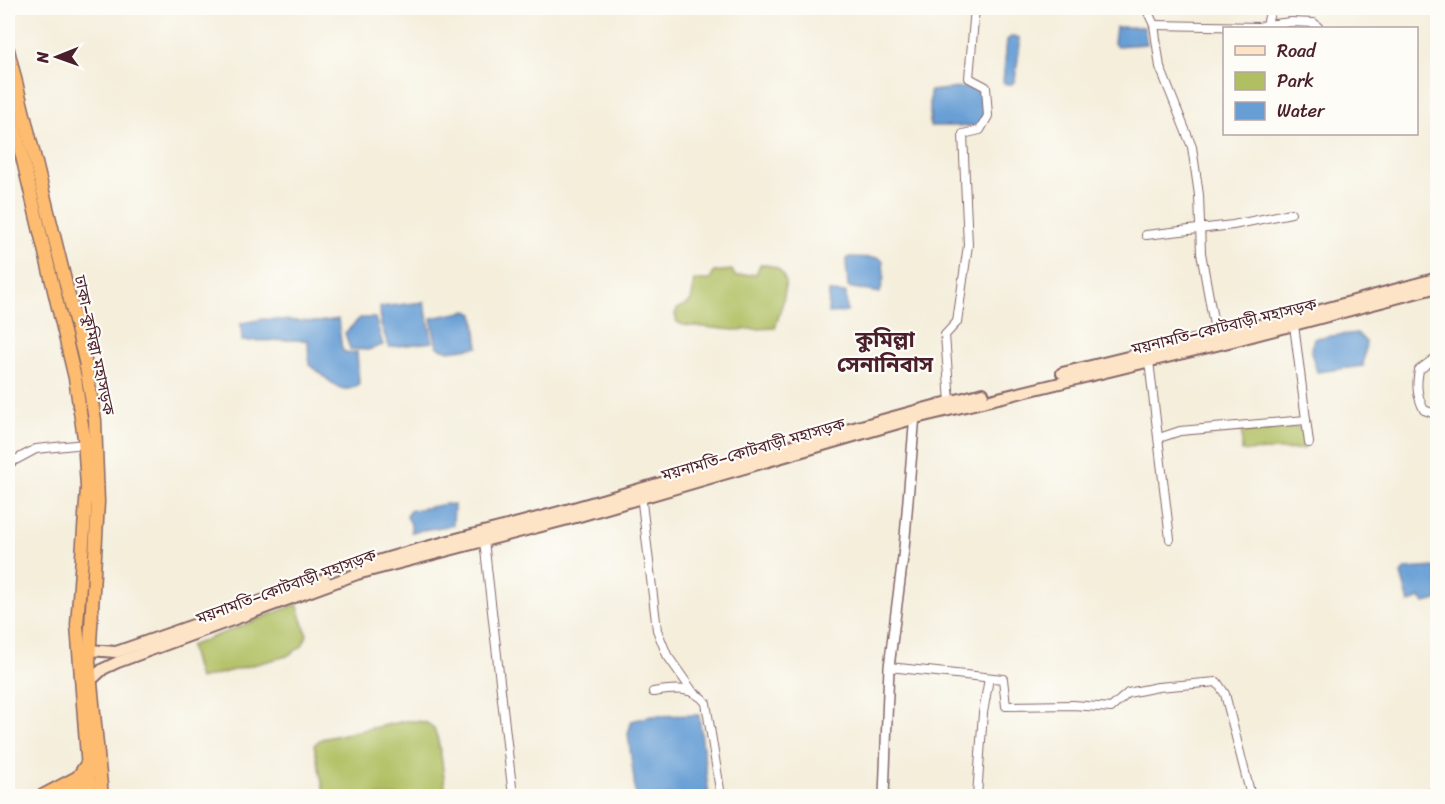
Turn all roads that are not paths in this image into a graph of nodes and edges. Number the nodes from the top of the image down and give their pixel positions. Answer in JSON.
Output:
{"nodes":[{"id":1,"x":975,"y":8,"type":"edge"},
{"id":2,"x":1146,"y":8,"type":"edge"},
{"id":3,"x":1271,"y":8,"type":"edge"},
{"id":4,"x":1154,"y":25,"type":"junction"},
{"id":5,"x":1267,"y":25,"type":"junction"},
{"id":6,"x":1318,"y":27,"type":"edge"},
{"id":7,"x":8,"y":50,"type":"edge"},
{"id":8,"x":8,"y":98,"type":"edge"},
{"id":9,"x":1291,"y":213,"type":"dead end"},
{"id":10,"x":1200,"y":229,"type":"junction"},
{"id":11,"x":1146,"y":235,"type":"dead end"},
{"id":12,"x":1437,"y":278,"type":"edge"},
{"id":13,"x":1437,"y":287,"type":"edge"},
{"id":14,"x":1294,"y":325,"type":"junction"},
{"id":15,"x":1216,"y":336,"type":"junction"},
{"id":16,"x":1437,"y":356,"type":"edge"},
{"id":17,"x":1149,"y":360,"type":"junction"},
{"id":18,"x":950,"y":402,"type":"junction"},
{"id":19,"x":915,"y":415,"type":"junction"},
{"id":20,"x":1437,"y":415,"type":"edge"},
{"id":21,"x":1306,"y":420,"type":"junction"},
{"id":22,"x":1159,"y":438,"type":"junction"},
{"id":23,"x":1309,"y":443,"type":"dead end"},
{"id":24,"x":85,"y":444,"type":"junction"},
{"id":25,"x":8,"y":464,"type":"edge"},
{"id":26,"x":641,"y":493,"type":"junction"},
{"id":27,"x":1170,"y":539,"type":"dead end"},
{"id":28,"x":484,"y":541,"type":"junction"},
{"id":29,"x":356,"y":571,"type":"junction"},
{"id":30,"x":89,"y":650,"type":"junction"},
{"id":31,"x":889,"y":668,"type":"junction"},
{"id":32,"x":989,"y":678,"type":"junction"},
{"id":33,"x":90,"y":681,"type":"junction"},
{"id":34,"x":653,"y":692,"type":"dead end"},
{"id":35,"x":693,"y":692,"type":"junction"},
{"id":36,"x":86,"y":765,"type":"junction"},
{"id":37,"x":88,"y":793,"type":"edge"},
{"id":38,"x":1437,"y":793,"type":"edge"},
{"id":39,"x":42,"y":796,"type":"edge"},
{"id":40,"x":52,"y":796,"type":"edge"},
{"id":41,"x":102,"y":796,"type":"edge"},
{"id":42,"x":513,"y":796,"type":"edge"},
{"id":43,"x":721,"y":796,"type":"edge"},
{"id":44,"x":884,"y":796,"type":"edge"},
{"id":45,"x":977,"y":796,"type":"edge"},
{"id":46,"x":1251,"y":796,"type":"edge"},
{"id":47,"x":1427,"y":796,"type":"edge"}],
"edges":[{"from":1,"to":18,"type":"street"},
{"from":2,"to":4,"type":"street"},
{"from":3,"to":5,"type":"street"},
{"from":4,"to":5,"type":"street"},
{"from":4,"to":10,"type":"street"},
{"from":5,"to":6,"type":"street"},
{"from":7,"to":30,"type":"highway","name":"ঢাকা–কুমিল্লা মহাসড়ক"},
{"from":8,"to":24,"type":"highway","name":"ঢাকা–কুমিল্লা মহাসড়ক"},
{"from":9,"to":10,"type":"street"},
{"from":10,"to":11,"type":"street"},
{"from":10,"to":15,"type":"street"},
{"from":12,"to":15,"type":"main road","name":"ময়নামতি–কোটবাড়ী মহাসড়ক"},
{"from":13,"to":14,"type":"main road","name":"ময়নামতি–কোটবাড়ী মহাসড়ক"},
{"from":14,"to":17,"type":"main road","name":"ময়নামতি–কোটবাড়ী মহাসড়ক"},
{"from":14,"to":21,"type":"street"},
{"from":15,"to":18,"type":"main road","name":"ময়নামতি–কোটবাড়ী মহাসড়ক"},
{"from":16,"to":20,"type":"street"},
{"from":17,"to":19,"type":"main road","name":"ময়নামতি–কোটবাড়ী মহাসড়ক"},
{"from":17,"to":22,"type":"street"},
{"from":18,"to":19,"type":"main road","name":"ময়নামতি–কোটবাড়ী মহাসড়ক"},
{"from":19,"to":26,"type":"main road","name":"ময়নামতি–কোটবাড়ী মহাসড়ক"},
{"from":19,"to":31,"type":"street"},
{"from":21,"to":22,"type":"street"},
{"from":21,"to":23,"type":"street"},
{"from":22,"to":27,"type":"street"},
{"from":24,"to":25,"type":"street"},
{"from":24,"to":36,"type":"highway","name":"ঢাকা–কুমিল্লা মহাসড়ক"},
{"from":26,"to":28,"type":"main road","name":"ময়নামতি–কোটবাড়ী মহাসড়ক"},
{"from":26,"to":29,"type":"main road","name":"ময়নামতি–কোটবাড়ী মহাসড়ক"},
{"from":26,"to":35,"type":"street"},
{"from":28,"to":29,"type":"main road","name":"ময়নামতি–কোটবাড়ী মহাসড়ক"},
{"from":28,"to":42,"type":"street"},
{"from":29,"to":30,"type":"main road","name":"ময়নামতি–কোটবাড়ী মহাসড়ক"},
{"from":29,"to":33,"type":"main road","name":"ময়নামতি–কোটবাড়ী মহাসড়ক"},
{"from":30,"to":33,"type":"highway","name":"ঢাকা–কুমিল্লা মহাসড়ক"},
{"from":31,"to":32,"type":"street"},
{"from":31,"to":44,"type":"street"},
{"from":32,"to":45,"type":"street"},
{"from":32,"to":46,"type":"street"},
{"from":33,"to":41,"type":"highway","name":"ঢাকা–কুমিল্লা মহাসড়ক"},
{"from":34,"to":35,"type":"street"},
{"from":35,"to":43,"type":"street"},
{"from":36,"to":37,"type":"highway","name":"ঢাকা–কুমিল্লা মহাসড়ক"},
{"from":36,"to":39,"type":"highway"},
{"from":37,"to":40,"type":"highway"},
{"from":38,"to":47,"type":"main road"}]}
